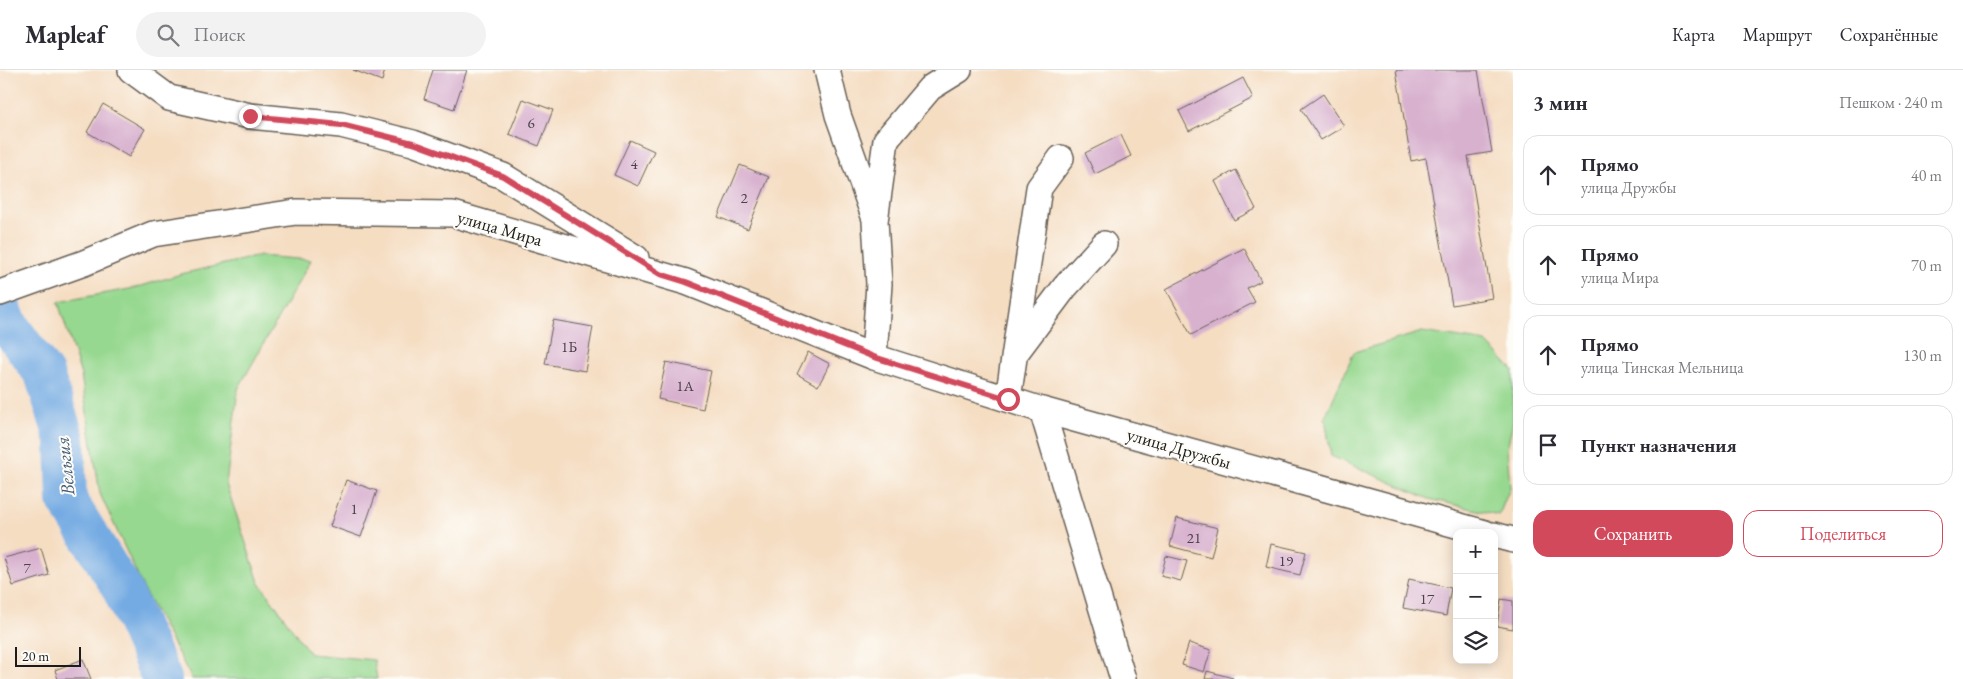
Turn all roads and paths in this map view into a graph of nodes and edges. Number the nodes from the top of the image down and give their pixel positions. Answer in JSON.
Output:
{"nodes":[{"id":1,"x":131,"y":70,"type":"edge"},
{"id":2,"x":827,"y":70,"type":"edge"},
{"id":3,"x":959,"y":70,"type":"edge"},
{"id":4,"x":1061,"y":158,"type":"dead end"},
{"id":5,"x":875,"y":220,"type":"junction"},
{"id":6,"x":1104,"y":244,"type":"dead end"},
{"id":7,"x":660,"y":274,"type":"junction"},
{"id":8,"x":0,"y":293,"type":"edge"},
{"id":9,"x":1015,"y":353,"type":"junction"},
{"id":10,"x":874,"y":357,"type":"junction"},
{"id":11,"x":1008,"y":399,"type":"junction"},
{"id":12,"x":1042,"y":410,"type":"junction"},
{"id":13,"x":1471,"y":529,"type":"edge"},
{"id":14,"x":1498,"y":536,"type":"edge"},
{"id":15,"x":1513,"y":540,"type":"edge"},
{"id":16,"x":1124,"y":679,"type":"edge"}],
"edges":[{"from":1,"to":7,"type":"street"},
{"from":2,"to":5,"type":"street"},
{"from":3,"to":5,"type":"street"},
{"from":4,"to":9,"type":"street"},
{"from":5,"to":10,"type":"street"},
{"from":6,"to":9,"type":"street"},
{"from":7,"to":8,"type":"street","name":"улица Мира"},
{"from":7,"to":10,"type":"street","name":"улица Мира"},
{"from":9,"to":11,"type":"street"},
{"from":10,"to":11,"type":"street","name":"улица Дружбы"},
{"from":11,"to":12,"type":"street","name":"улица Дружбы"},
{"from":12,"to":13,"type":"street","name":"улица Дружбы"},
{"from":12,"to":16,"type":"street"},
{"from":14,"to":15,"type":"street"}]}
